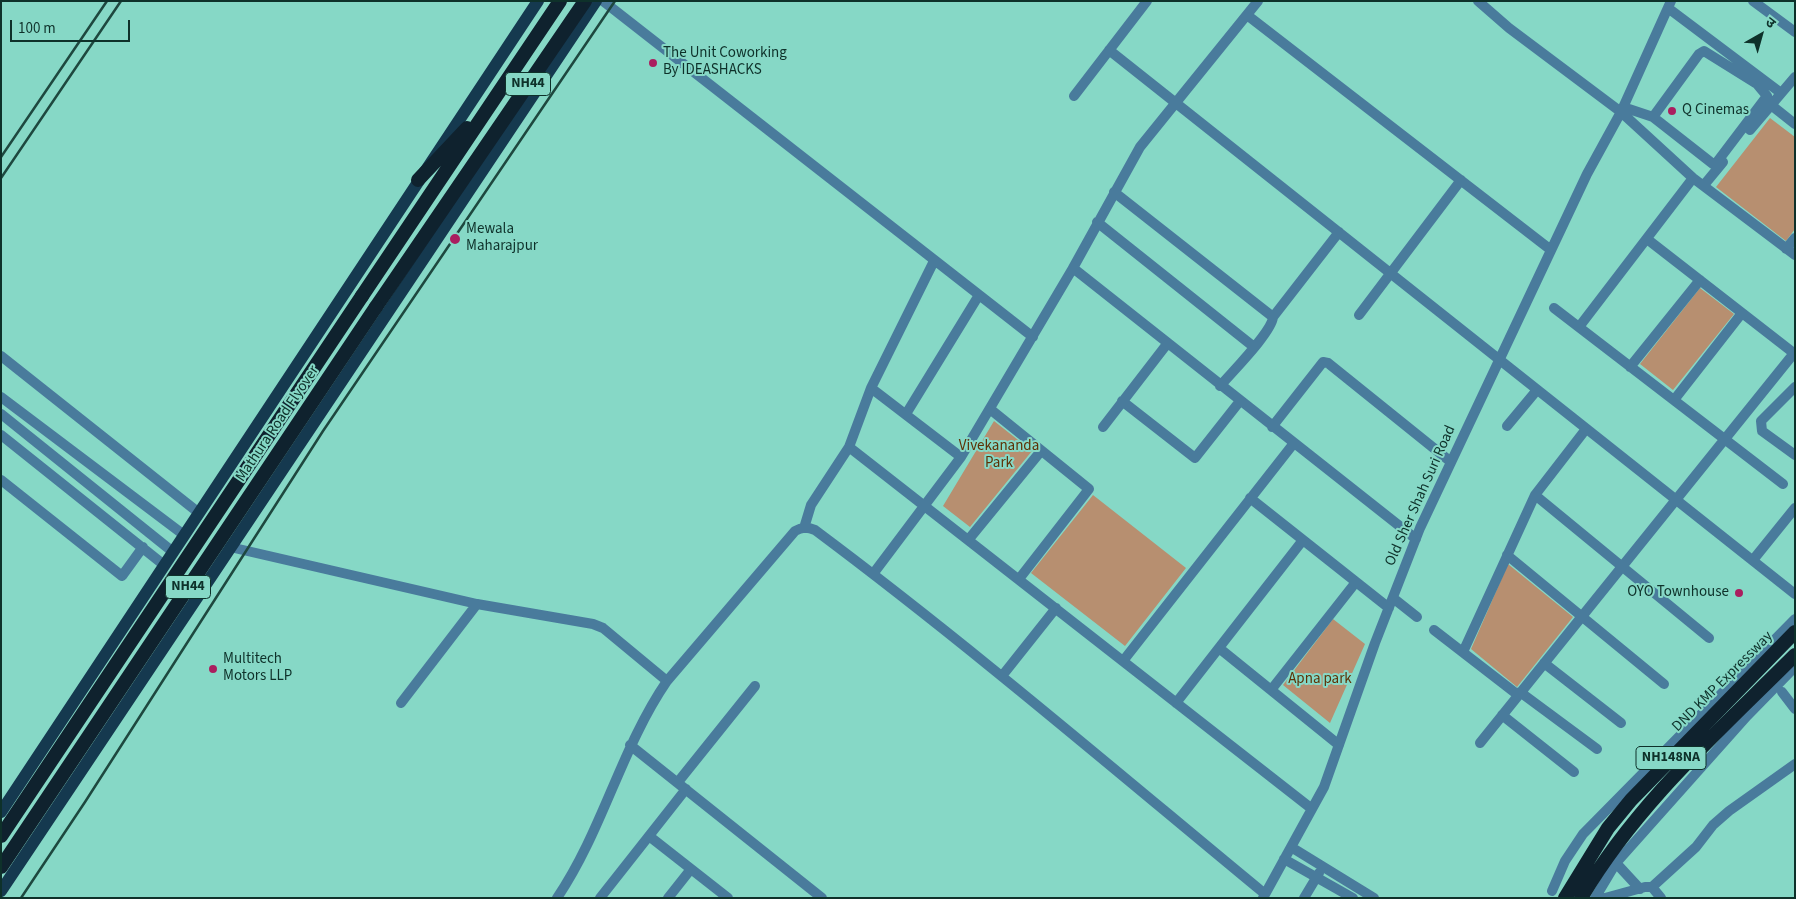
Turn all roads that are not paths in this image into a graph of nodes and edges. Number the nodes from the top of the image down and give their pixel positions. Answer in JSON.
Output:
{"nodes":[{"id":1,"x":538,"y":1,"type":"edge"},
{"id":2,"x":560,"y":1,"type":"edge"},
{"id":3,"x":585,"y":1,"type":"edge"},
{"id":4,"x":596,"y":1,"type":"edge"},
{"id":5,"x":603,"y":1,"type":"edge"},
{"id":6,"x":1147,"y":1,"type":"edge"},
{"id":7,"x":1258,"y":1,"type":"edge"},
{"id":8,"x":1478,"y":1,"type":"edge"},
{"id":9,"x":1753,"y":1,"type":"edge"},
{"id":10,"x":1670,"y":5,"type":"edge"},
{"id":11,"x":1247,"y":15,"type":"junction"},
{"id":12,"x":1795,"y":32,"type":"edge"},
{"id":13,"x":1109,"y":50,"type":"junction"},
{"id":14,"x":1795,"y":77,"type":"edge"},
{"id":15,"x":1781,"y":93,"type":"junction"},
{"id":16,"x":1074,"y":96,"type":"dead end"},
{"id":17,"x":1175,"y":103,"type":"junction"},
{"id":18,"x":492,"y":104,"type":"junction"},
{"id":19,"x":1771,"y":105,"type":"junction"},
{"id":20,"x":1622,"y":110,"type":"junction"},
{"id":21,"x":1653,"y":118,"type":"junction"},
{"id":22,"x":1795,"y":124,"type":"edge"},
{"id":23,"x":1693,"y":178,"type":"junction"},
{"id":24,"x":418,"y":180,"type":"junction"},
{"id":25,"x":1460,"y":180,"type":"junction"},
{"id":26,"x":1704,"y":186,"type":"junction"},
{"id":27,"x":1114,"y":192,"type":"junction"},
{"id":28,"x":1097,"y":222,"type":"junction"},
{"id":29,"x":1339,"y":232,"type":"junction"},
{"id":30,"x":1795,"y":238,"type":"edge"},
{"id":31,"x":1647,"y":239,"type":"junction"},
{"id":32,"x":1786,"y":249,"type":"junction"},
{"id":33,"x":1551,"y":250,"type":"junction"},
{"id":34,"x":1795,"y":255,"type":"edge"},
{"id":35,"x":934,"y":260,"type":"junction"},
{"id":36,"x":1073,"y":268,"type":"junction"},
{"id":37,"x":1390,"y":273,"type":"junction"},
{"id":38,"x":1700,"y":280,"type":"junction"},
{"id":39,"x":979,"y":295,"type":"junction"},
{"id":40,"x":1554,"y":308,"type":"dead end"},
{"id":41,"x":1742,"y":313,"type":"junction"},
{"id":42,"x":1360,"y":316,"type":"dead end"},
{"id":43,"x":1273,"y":317,"type":"junction"},
{"id":44,"x":1578,"y":326,"type":"junction"},
{"id":45,"x":1033,"y":337,"type":"junction"},
{"id":46,"x":1167,"y":344,"type":"junction"},
{"id":47,"x":1254,"y":347,"type":"junction"},
{"id":48,"x":1794,"y":353,"type":"edge"},
{"id":49,"x":1,"y":356,"type":"edge"},
{"id":50,"x":1499,"y":360,"type":"junction"},
{"id":51,"x":1630,"y":367,"type":"junction"},
{"id":52,"x":1220,"y":386,"type":"junction"},
{"id":53,"x":1795,"y":387,"type":"edge"},
{"id":54,"x":871,"y":388,"type":"junction"},
{"id":55,"x":1537,"y":390,"type":"junction"},
{"id":56,"x":1,"y":397,"type":"edge"},
{"id":57,"x":1674,"y":400,"type":"junction"},
{"id":58,"x":1122,"y":401,"type":"junction"},
{"id":59,"x":1240,"y":401,"type":"junction"},
{"id":60,"x":990,"y":409,"type":"junction"},
{"id":61,"x":1,"y":414,"type":"edge"},
{"id":62,"x":906,"y":414,"type":"junction"},
{"id":63,"x":1507,"y":426,"type":"dead end"},
{"id":64,"x":1103,"y":427,"type":"dead end"},
{"id":65,"x":1272,"y":427,"type":"junction"},
{"id":66,"x":1586,"y":429,"type":"junction"},
{"id":67,"x":1,"y":435,"type":"edge"},
{"id":68,"x":1724,"y":440,"type":"junction"},
{"id":69,"x":1294,"y":443,"type":"junction"},
{"id":70,"x":849,"y":447,"type":"junction"},
{"id":71,"x":1042,"y":450,"type":"junction"},
{"id":72,"x":1795,"y":455,"type":"edge"},
{"id":73,"x":962,"y":457,"type":"junction"},
{"id":74,"x":1451,"y":462,"type":"junction"},
{"id":75,"x":1,"y":480,"type":"edge"},
{"id":76,"x":1783,"y":484,"type":"dead end"},
{"id":77,"x":1535,"y":495,"type":"junction"},
{"id":78,"x":1250,"y":498,"type":"junction"},
{"id":79,"x":1675,"y":500,"type":"junction"},
{"id":80,"x":925,"y":505,"type":"junction"},
{"id":81,"x":1794,"y":510,"type":"edge"},
{"id":82,"x":199,"y":513,"type":"junction"},
{"id":83,"x":804,"y":528,"type":"junction"},
{"id":84,"x":184,"y":534,"type":"junction"},
{"id":85,"x":969,"y":539,"type":"junction"},
{"id":86,"x":1416,"y":539,"type":"junction"},
{"id":87,"x":1303,"y":540,"type":"junction"},
{"id":88,"x":143,"y":547,"type":"junction"},
{"id":89,"x":230,"y":547,"type":"junction"},
{"id":90,"x":173,"y":552,"type":"junction"},
{"id":91,"x":1507,"y":555,"type":"junction"},
{"id":92,"x":1753,"y":560,"type":"junction"},
{"id":93,"x":164,"y":566,"type":"junction"},
{"id":94,"x":1621,"y":567,"type":"junction"},
{"id":95,"x":873,"y":574,"type":"junction"},
{"id":96,"x":1019,"y":579,"type":"junction"},
{"id":97,"x":1356,"y":582,"type":"junction"},
{"id":98,"x":1795,"y":594,"type":"edge"},
{"id":99,"x":1391,"y":603,"type":"junction"},
{"id":100,"x":477,"y":604,"type":"junction"},
{"id":101,"x":1056,"y":608,"type":"junction"},
{"id":102,"x":1582,"y":616,"type":"junction"},
{"id":103,"x":1418,"y":617,"type":"dead end"},
{"id":104,"x":1795,"y":618,"type":"edge"},
{"id":105,"x":122,"y":630,"type":"junction"},
{"id":106,"x":1434,"y":630,"type":"dead end"},
{"id":107,"x":1795,"y":632,"type":"edge"},
{"id":108,"x":1709,"y":638,"type":"dead end"},
{"id":109,"x":1219,"y":648,"type":"junction"},
{"id":110,"x":1463,"y":652,"type":"junction"},
{"id":111,"x":158,"y":655,"type":"junction"},
{"id":112,"x":1795,"y":655,"type":"edge"},
{"id":113,"x":1123,"y":661,"type":"junction"},
{"id":114,"x":1544,"y":663,"type":"junction"},
{"id":115,"x":1795,"y":667,"type":"edge"},
{"id":116,"x":1002,"y":676,"type":"junction"},
{"id":117,"x":667,"y":680,"type":"junction"},
{"id":118,"x":1664,"y":684,"type":"dead end"},
{"id":119,"x":755,"y":686,"type":"dead end"},
{"id":120,"x":1271,"y":690,"type":"junction"},
{"id":121,"x":1782,"y":692,"type":"dead end"},
{"id":122,"x":1519,"y":693,"type":"junction"},
{"id":123,"x":1176,"y":702,"type":"junction"},
{"id":124,"x":401,"y":703,"type":"dead end"},
{"id":125,"x":1795,"y":709,"type":"edge"},
{"id":126,"x":1502,"y":715,"type":"junction"},
{"id":127,"x":1621,"y":723,"type":"dead end"},
{"id":128,"x":1480,"y":743,"type":"dead end"},
{"id":129,"x":630,"y":745,"type":"junction"},
{"id":130,"x":1339,"y":745,"type":"junction"},
{"id":131,"x":1597,"y":749,"type":"dead end"},
{"id":132,"x":1795,"y":764,"type":"edge"},
{"id":133,"x":1574,"y":772,"type":"dead end"},
{"id":134,"x":682,"y":786,"type":"junction"},
{"id":135,"x":1312,"y":809,"type":"junction"},
{"id":136,"x":1,"y":812,"type":"edge"},
{"id":137,"x":1,"y":836,"type":"edge"},
{"id":138,"x":649,"y":836,"type":"junction"},
{"id":139,"x":1291,"y":847,"type":"junction"},
{"id":140,"x":1284,"y":859,"type":"junction"},
{"id":141,"x":1616,"y":863,"type":"junction"},
{"id":142,"x":1323,"y":866,"type":"junction"},
{"id":143,"x":1,"y":867,"type":"edge"},
{"id":144,"x":691,"y":869,"type":"junction"},
{"id":145,"x":1316,"y":877,"type":"junction"},
{"id":146,"x":1652,"y":887,"type":"junction"},
{"id":147,"x":1640,"y":889,"type":"junction"},
{"id":148,"x":1,"y":891,"type":"edge"},
{"id":149,"x":1549,"y":894,"type":"edge"},
{"id":150,"x":1630,"y":894,"type":"edge"},
{"id":151,"x":1264,"y":896,"type":"edge"},
{"id":152,"x":557,"y":898,"type":"edge"},
{"id":153,"x":600,"y":898,"type":"edge"},
{"id":154,"x":668,"y":898,"type":"edge"},
{"id":155,"x":728,"y":898,"type":"edge"},
{"id":156,"x":822,"y":898,"type":"edge"},
{"id":157,"x":1304,"y":898,"type":"edge"},
{"id":158,"x":1353,"y":898,"type":"edge"},
{"id":159,"x":1374,"y":898,"type":"edge"},
{"id":160,"x":1565,"y":898,"type":"edge"},
{"id":161,"x":1583,"y":898,"type":"edge"},
{"id":162,"x":1595,"y":898,"type":"edge"},
{"id":163,"x":1605,"y":898,"type":"edge"},
{"id":164,"x":1661,"y":898,"type":"edge"}],
"edges":[{"from":1,"to":24,"type":"main road"},
{"from":2,"to":18,"type":"highway","number":"NH44"},
{"from":3,"to":143,"type":"highway","name":"Mathura Road Flyover","number":"NH44","bridge":true},
{"from":4,"to":89,"type":"main road"},
{"from":5,"to":35,"type":"street"},
{"from":6,"to":13,"type":"street"},
{"from":7,"to":11,"type":"street"},
{"from":8,"to":20,"type":"street"},
{"from":9,"to":12,"type":"street"},
{"from":10,"to":15,"type":"street"},
{"from":10,"to":20,"type":"street","name":"Old Sher Shah Suri Road"},
{"from":11,"to":17,"type":"street"},
{"from":11,"to":25,"type":"street"},
{"from":13,"to":16,"type":"street"},
{"from":13,"to":17,"type":"street"},
{"from":14,"to":15,"type":"street"},
{"from":15,"to":19,"type":"street"},
{"from":17,"to":27,"type":"street"},
{"from":17,"to":29,"type":"street"},
{"from":18,"to":24,"type":"highway"},
{"from":18,"to":137,"type":"highway","name":"Mathura Road Flyover","number":"NH44","bridge":true},
{"from":19,"to":22,"type":"street"},
{"from":19,"to":26,"type":"street"},
{"from":20,"to":21,"type":"street"},
{"from":20,"to":23,"type":"street"},
{"from":20,"to":33,"type":"street","name":"Old Sher Shah Suri Road"},
{"from":21,"to":21,"type":"street"},
{"from":23,"to":26,"type":"street"},
{"from":23,"to":31,"type":"street"},
{"from":24,"to":82,"type":"main road"},
{"from":25,"to":33,"type":"street"},
{"from":25,"to":37,"type":"street"},
{"from":26,"to":32,"type":"street"},
{"from":27,"to":28,"type":"street"},
{"from":27,"to":43,"type":"street"},
{"from":28,"to":36,"type":"street"},
{"from":28,"to":47,"type":"street"},
{"from":29,"to":37,"type":"street"},
{"from":29,"to":43,"type":"street"},
{"from":30,"to":32,"type":"street"},
{"from":31,"to":38,"type":"street"},
{"from":31,"to":44,"type":"street"},
{"from":32,"to":34,"type":"street"},
{"from":33,"to":50,"type":"street","name":"Old Sher Shah Suri Road"},
{"from":35,"to":39,"type":"street"},
{"from":35,"to":54,"type":"street"},
{"from":36,"to":45,"type":"street"},
{"from":36,"to":46,"type":"street"},
{"from":37,"to":42,"type":"street"},
{"from":37,"to":50,"type":"street"},
{"from":38,"to":41,"type":"street"},
{"from":38,"to":51,"type":"street"},
{"from":39,"to":45,"type":"street"},
{"from":39,"to":62,"type":"street"},
{"from":40,"to":44,"type":"street"},
{"from":41,"to":48,"type":"street"},
{"from":41,"to":57,"type":"street"},
{"from":43,"to":47,"type":"street"},
{"from":44,"to":51,"type":"street"},
{"from":45,"to":60,"type":"street"},
{"from":46,"to":52,"type":"street"},
{"from":46,"to":58,"type":"street"},
{"from":47,"to":52,"type":"street"},
{"from":48,"to":68,"type":"street"},
{"from":49,"to":82,"type":"street"},
{"from":50,"to":55,"type":"street"},
{"from":50,"to":74,"type":"street","name":"Old Sher Shah Suri Road"},
{"from":51,"to":57,"type":"street"},
{"from":52,"to":59,"type":"street"},
{"from":53,"to":72,"type":"street"},
{"from":54,"to":62,"type":"street"},
{"from":54,"to":70,"type":"street"},
{"from":55,"to":63,"type":"street"},
{"from":55,"to":66,"type":"street"},
{"from":56,"to":84,"type":"street"},
{"from":57,"to":68,"type":"street"},
{"from":58,"to":59,"type":"street"},
{"from":58,"to":64,"type":"street"},
{"from":59,"to":65,"type":"street"},
{"from":60,"to":71,"type":"street"},
{"from":60,"to":73,"type":"street"},
{"from":61,"to":90,"type":"street"},
{"from":62,"to":73,"type":"street"},
{"from":65,"to":69,"type":"street"},
{"from":65,"to":74,"type":"street"},
{"from":66,"to":77,"type":"street"},
{"from":66,"to":79,"type":"street"},
{"from":67,"to":88,"type":"street"},
{"from":68,"to":76,"type":"street"},
{"from":68,"to":79,"type":"street"},
{"from":69,"to":78,"type":"street"},
{"from":69,"to":86,"type":"street"},
{"from":70,"to":80,"type":"street"},
{"from":70,"to":83,"type":"street"},
{"from":71,"to":85,"type":"street"},
{"from":71,"to":96,"type":"street"},
{"from":73,"to":80,"type":"street"},
{"from":74,"to":86,"type":"street","name":"Old Sher Shah Suri Road"},
{"from":75,"to":88,"type":"street"},
{"from":77,"to":91,"type":"street"},
{"from":77,"to":94,"type":"street"},
{"from":78,"to":87,"type":"street"},
{"from":78,"to":113,"type":"street"},
{"from":79,"to":92,"type":"street"},
{"from":79,"to":94,"type":"street"},
{"from":80,"to":85,"type":"street"},
{"from":80,"to":95,"type":"street"},
{"from":81,"to":92,"type":"street"},
{"from":82,"to":84,"type":"main road"},
{"from":83,"to":95,"type":"street"},
{"from":83,"to":117,"type":"street"},
{"from":84,"to":90,"type":"main road"},
{"from":85,"to":96,"type":"street"},
{"from":86,"to":99,"type":"street","name":"Old Sher Shah Suri Road"},
{"from":87,"to":97,"type":"street"},
{"from":87,"to":109,"type":"street"},
{"from":88,"to":93,"type":"street"},
{"from":89,"to":100,"type":"street"},
{"from":89,"to":111,"type":"main road"},
{"from":90,"to":93,"type":"main road"},
{"from":91,"to":102,"type":"street"},
{"from":91,"to":110,"type":"street"},
{"from":92,"to":98,"type":"street"},
{"from":93,"to":105,"type":"main road"},
{"from":94,"to":102,"type":"street"},
{"from":94,"to":108,"type":"street"},
{"from":95,"to":116,"type":"street"},
{"from":96,"to":101,"type":"street"},
{"from":97,"to":99,"type":"street"},
{"from":97,"to":120,"type":"street"},
{"from":99,"to":103,"type":"street"},
{"from":99,"to":130,"type":"street","name":"Old Sher Shah Suri Road"},
{"from":100,"to":117,"type":"street"},
{"from":100,"to":124,"type":"street"},
{"from":101,"to":113,"type":"street"},
{"from":101,"to":116,"type":"street"},
{"from":102,"to":114,"type":"street"},
{"from":102,"to":118,"type":"street"},
{"from":104,"to":149,"type":"street"},
{"from":105,"to":111,"type":"main road"},
{"from":105,"to":136,"type":"main road"},
{"from":106,"to":110,"type":"street"},
{"from":107,"to":160,"type":"highway","name":"DND KMP Expressway","number":"NH148NA","bridge":true},
{"from":109,"to":120,"type":"street"},
{"from":109,"to":123,"type":"street"},
{"from":110,"to":122,"type":"street"},
{"from":111,"to":148,"type":"main road"},
{"from":112,"to":161,"type":"highway","name":"DND KMP Expressway","number":"NH148NA","bridge":true},
{"from":113,"to":123,"type":"street"},
{"from":114,"to":122,"type":"street"},
{"from":114,"to":127,"type":"street"},
{"from":115,"to":141,"type":"street"},
{"from":116,"to":151,"type":"street"},
{"from":117,"to":129,"type":"street"},
{"from":119,"to":134,"type":"street"},
{"from":120,"to":130,"type":"street"},
{"from":121,"to":125,"type":"street"},
{"from":122,"to":126,"type":"street"},
{"from":122,"to":131,"type":"street"},
{"from":123,"to":135,"type":"street"},
{"from":126,"to":128,"type":"street"},
{"from":126,"to":133,"type":"street"},
{"from":129,"to":134,"type":"street"},
{"from":129,"to":152,"type":"street"},
{"from":130,"to":135,"type":"street","name":"Old Sher Shah Suri Road"},
{"from":132,"to":146,"type":"street"},
{"from":134,"to":138,"type":"street"},
{"from":134,"to":156,"type":"street"},
{"from":135,"to":139,"type":"street","name":"Old Sher Shah Suri Road"},
{"from":138,"to":144,"type":"street"},
{"from":138,"to":153,"type":"street"},
{"from":139,"to":140,"type":"street","name":"Old Sher Shah Suri Road"},
{"from":139,"to":142,"type":"street"},
{"from":140,"to":145,"type":"street"},
{"from":140,"to":151,"type":"street","name":"Old Sher Shah Suri Road"},
{"from":141,"to":147,"type":"street"},
{"from":141,"to":162,"type":"street"},
{"from":142,"to":145,"type":"street"},
{"from":142,"to":159,"type":"street"},
{"from":144,"to":154,"type":"street"},
{"from":144,"to":155,"type":"street"},
{"from":145,"to":157,"type":"street"},
{"from":145,"to":158,"type":"street"},
{"from":146,"to":147,"type":"street"},
{"from":146,"to":164,"type":"street"},
{"from":147,"to":150,"type":"street"},
{"from":149,"to":161,"type":"street"},
{"from":150,"to":163,"type":"street"}]}
